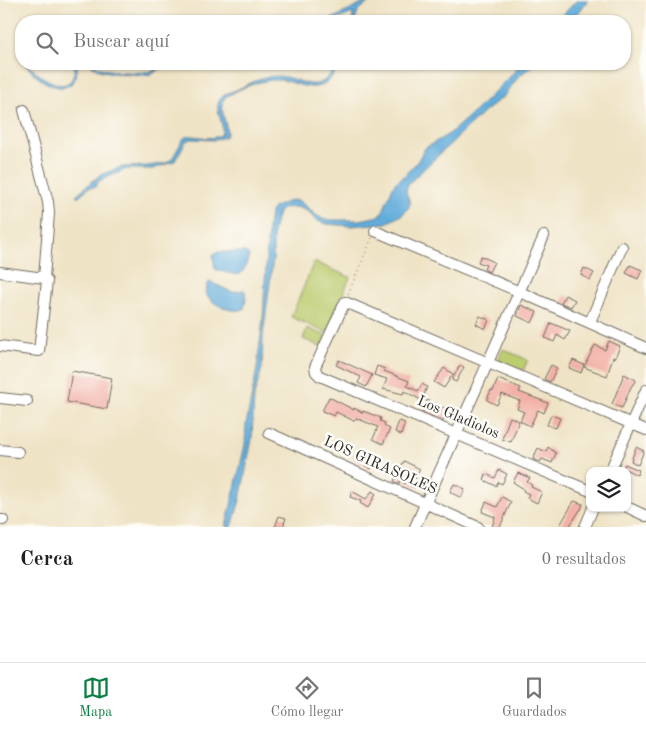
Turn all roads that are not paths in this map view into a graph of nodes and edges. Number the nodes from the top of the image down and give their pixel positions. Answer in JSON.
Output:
{"nodes":[{"id":1,"x":24,"y":110,"type":"dead end"},
{"id":2,"x":375,"y":231,"type":"road end"},
{"id":3,"x":544,"y":236,"type":"dead end"},
{"id":4,"x":622,"y":247,"type":"dead end"},
{"id":5,"x":0,"y":272,"type":"edge"},
{"id":6,"x":44,"y":278,"type":"junction"},
{"id":7,"x":520,"y":292,"type":"junction"},
{"id":8,"x":590,"y":322,"type":"junction"},
{"id":9,"x":0,"y":346,"type":"edge"},
{"id":10,"x":646,"y":348,"type":"edge"},
{"id":11,"x":488,"y":364,"type":"junction"},
{"id":12,"x":646,"y":390,"type":"edge"},
{"id":13,"x":0,"y":398,"type":"edge"},
{"id":14,"x":27,"y":401,"type":"dead end"},
{"id":15,"x":632,"y":424,"type":"junction"},
{"id":16,"x":646,"y":430,"type":"edge"},
{"id":17,"x":269,"y":433,"type":"dead end"},
{"id":18,"x":457,"y":434,"type":"junction"},
{"id":19,"x":0,"y":450,"type":"edge"},
{"id":20,"x":18,"y":452,"type":"dead end"},
{"id":21,"x":612,"y":467,"type":"edge"},
{"id":22,"x":586,"y":488,"type":"edge"},
{"id":23,"x":425,"y":504,"type":"junction"},
{"id":24,"x":631,"y":509,"type":"edge"},
{"id":25,"x":591,"y":512,"type":"edge"},
{"id":26,"x":646,"y":516,"type":"edge"},
{"id":27,"x":415,"y":527,"type":"edge"},
{"id":28,"x":478,"y":527,"type":"edge"},
{"id":29,"x":585,"y":527,"type":"edge"}],
"edges":[{"from":1,"to":6,"type":"street"},
{"from":2,"to":7,"type":"street"},
{"from":3,"to":7,"type":"street"},
{"from":4,"to":8,"type":"street"},
{"from":5,"to":6,"type":"street"},
{"from":6,"to":9,"type":"street"},
{"from":7,"to":8,"type":"street"},
{"from":7,"to":11,"type":"street"},
{"from":8,"to":10,"type":"street"},
{"from":11,"to":15,"type":"street"},
{"from":11,"to":18,"type":"street"},
{"from":11,"to":18,"type":"street","name":"Los Gladiolos"},
{"from":12,"to":15,"type":"street"},
{"from":13,"to":14,"type":"street"},
{"from":15,"to":16,"type":"street"},
{"from":15,"to":21,"type":"street"},
{"from":17,"to":23,"type":"street","name":"LOS GIRASOLES"},
{"from":18,"to":22,"type":"street","name":"Los Gladiolos"},
{"from":18,"to":23,"type":"street"},
{"from":19,"to":20,"type":"street"},
{"from":23,"to":27,"type":"street"},
{"from":23,"to":28,"type":"street","name":"LOS GIRASOLES"},
{"from":24,"to":26,"type":"street"},
{"from":25,"to":29,"type":"street"}]}
